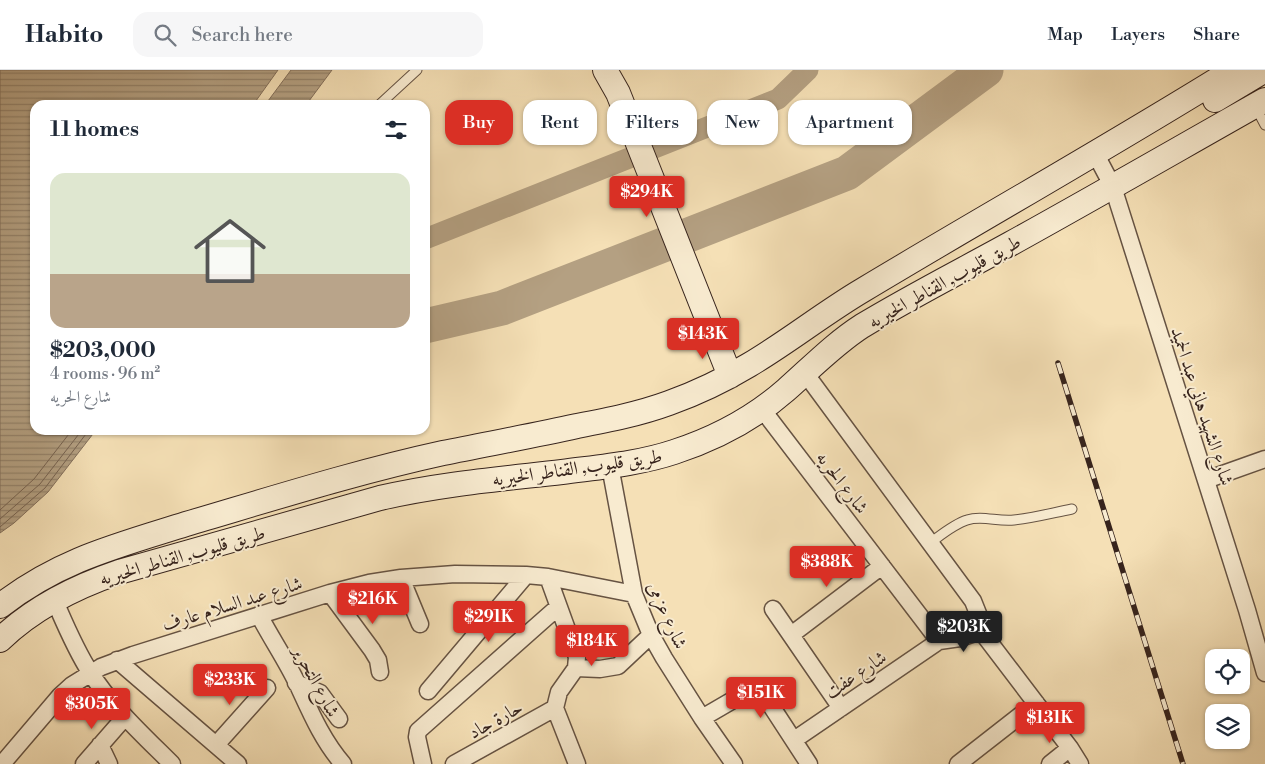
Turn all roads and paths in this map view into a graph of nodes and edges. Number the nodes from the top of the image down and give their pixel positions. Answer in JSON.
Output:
{"nodes":[{"id":1,"x":417,"y":70,"type":"edge"},
{"id":2,"x":605,"y":70,"type":"edge"},
{"id":3,"x":1233,"y":70,"type":"edge"},
{"id":4,"x":1265,"y":70,"type":"edge"},
{"id":5,"x":384,"y":100,"type":"edge"},
{"id":6,"x":1262,"y":110,"type":"edge"},
{"id":7,"x":1152,"y":121,"type":"junction"},
{"id":8,"x":1095,"y":153,"type":"junction"},
{"id":9,"x":1113,"y":187,"type":"junction"},
{"id":10,"x":805,"y":373,"type":"junction"},
{"id":11,"x":730,"y":376,"type":"junction"},
{"id":12,"x":762,"y":409,"type":"junction"},
{"id":13,"x":1265,"y":459,"type":"edge"},
{"id":14,"x":610,"y":466,"type":"junction"},
{"id":15,"x":1206,"y":480,"type":"junction"},
{"id":16,"x":1072,"y":509,"type":"dead end"},
{"id":17,"x":930,"y":543,"type":"junction"},
{"id":18,"x":882,"y":566,"type":"junction"},
{"id":19,"x":526,"y":575,"type":"junction"},
{"id":20,"x":401,"y":578,"type":"junction"},
{"id":21,"x":548,"y":578,"type":"junction"},
{"id":22,"x":330,"y":593,"type":"junction"},
{"id":23,"x":634,"y":594,"type":"junction"},
{"id":24,"x":54,"y":599,"type":"junction"},
{"id":25,"x":0,"y":606,"type":"edge"},
{"id":26,"x":558,"y":607,"type":"junction"},
{"id":27,"x":773,"y":608,"type":"dead end"},
{"id":28,"x":259,"y":615,"type":"junction"},
{"id":29,"x":420,"y":624,"type":"dead end"},
{"id":30,"x":981,"y":631,"type":"junction"},
{"id":31,"x":651,"y":635,"type":"junction"},
{"id":32,"x":791,"y":635,"type":"junction"},
{"id":33,"x":0,"y":640,"type":"edge"},
{"id":34,"x":939,"y":641,"type":"junction"},
{"id":35,"x":117,"y":660,"type":"junction"},
{"id":36,"x":576,"y":668,"type":"junction"},
{"id":37,"x":380,"y":672,"type":"dead end"},
{"id":38,"x":91,"y":673,"type":"junction"},
{"id":39,"x":1265,"y":673,"type":"edge"},
{"id":40,"x":296,"y":683,"type":"junction"},
{"id":41,"x":267,"y":688,"type":"dead end"},
{"id":42,"x":428,"y":691,"type":"dead end"},
{"id":43,"x":1036,"y":703,"type":"junction"},
{"id":44,"x":555,"y":708,"type":"junction"},
{"id":45,"x":841,"y":708,"type":"junction"},
{"id":46,"x":125,"y":717,"type":"junction"},
{"id":47,"x":702,"y":718,"type":"junction"},
{"id":48,"x":340,"y":719,"type":"dead end"},
{"id":49,"x":794,"y":740,"type":"junction"},
{"id":50,"x":100,"y":745,"type":"junction"},
{"id":51,"x":216,"y":745,"type":"junction"},
{"id":52,"x":1070,"y":748,"type":"junction"},
{"id":53,"x":338,"y":762,"type":"edge"},
{"id":54,"x":2,"y":764,"type":"edge"},
{"id":55,"x":84,"y":764,"type":"edge"},
{"id":56,"x":109,"y":764,"type":"edge"},
{"id":57,"x":172,"y":764,"type":"edge"},
{"id":58,"x":238,"y":764,"type":"edge"},
{"id":59,"x":423,"y":764,"type":"edge"},
{"id":60,"x":454,"y":764,"type":"edge"},
{"id":61,"x":577,"y":764,"type":"edge"},
{"id":62,"x":734,"y":764,"type":"edge"},
{"id":63,"x":809,"y":764,"type":"edge"},
{"id":64,"x":958,"y":764,"type":"edge"},
{"id":65,"x":1050,"y":764,"type":"edge"},
{"id":66,"x":1080,"y":764,"type":"edge"}],
"edges":[{"from":1,"to":5,"type":"lane"},
{"from":2,"to":11,"type":"main road"},
{"from":3,"to":7,"type":"main road","name":"طريق قليوب, القناطر الخيريه"},
{"from":4,"to":7,"type":"main road"},
{"from":6,"to":9,"type":"main road","name":"طريق قليوب, القناطر الخيريه"},
{"from":7,"to":8,"type":"main road","name":"طريق قليوب, القناطر الخيريه"},
{"from":8,"to":9,"type":"street","name":"شارع الشهيد هاني عبد الحميد"},
{"from":8,"to":11,"type":"main road","name":"طريق قليوب, القناطر الخيريه"},
{"from":9,"to":10,"type":"main road","name":"طريق قليوب, القناطر الخيريه"},
{"from":9,"to":15,"type":"street","name":"شارع الشهيد هاني عبد الحميد"},
{"from":10,"to":12,"type":"main road","name":"طريق قليوب, القناطر الخيريه"},
{"from":10,"to":17,"type":"street","name":"شارع الحريه"},
{"from":11,"to":25,"type":"main road","name":"طريق قليوب, القناطر الخيريه"},
{"from":12,"to":14,"type":"main road","name":"طريق قليوب, القناطر الخيريه"},
{"from":12,"to":18,"type":"street","name":"شارع الحريه"},
{"from":13,"to":15,"type":"street"},
{"from":14,"to":23,"type":"street","name":"شارع عزمى"},
{"from":14,"to":24,"type":"main road","name":"طريق قليوب, القناطر الخيريه"},
{"from":15,"to":39,"type":"street","name":"شارع الشهيد هاني عبد الحميد"},
{"from":16,"to":17,"type":"lane"},
{"from":17,"to":30,"type":"street","name":"شارع الحريه"},
{"from":18,"to":32,"type":"street"},
{"from":18,"to":34,"type":"street","name":"شارع الحريه"},
{"from":19,"to":20,"type":"street","name":"شارع عبد السلام عارف"},
{"from":19,"to":21,"type":"street","name":"شارع عبد السلام عارف"},
{"from":19,"to":42,"type":"street"},
{"from":20,"to":22,"type":"street","name":"شارع عبد السلام عارف"},
{"from":20,"to":29,"type":"street"},
{"from":21,"to":23,"type":"street","name":"شارع عبد السلام عارف"},
{"from":21,"to":26,"type":"street"},
{"from":22,"to":28,"type":"street","name":"شارع عبد السلام عارف"},
{"from":22,"to":37,"type":"street"},
{"from":23,"to":31,"type":"street","name":"شارع عزمى"},
{"from":24,"to":33,"type":"main road","name":"طريق قليوب, القناطر الخيريه"},
{"from":24,"to":38,"type":"street"},
{"from":26,"to":36,"type":"street"},
{"from":26,"to":59,"type":"street"},
{"from":27,"to":32,"type":"street"},
{"from":28,"to":35,"type":"street","name":"شارع عبد السلام عارف"},
{"from":28,"to":40,"type":"street","name":"شارع التحرير"},
{"from":30,"to":34,"type":"street"},
{"from":30,"to":43,"type":"street","name":"شارع الحريه"},
{"from":31,"to":36,"type":"street"},
{"from":31,"to":47,"type":"street","name":"شارع عزمى"},
{"from":32,"to":45,"type":"street"},
{"from":34,"to":45,"type":"street","name":"شارع عفت"},
{"from":35,"to":38,"type":"street","name":"شارع عبد السلام عارف"},
{"from":35,"to":51,"type":"street"},
{"from":36,"to":44,"type":"street"},
{"from":38,"to":46,"type":"street"},
{"from":38,"to":54,"type":"street","name":"شارع عبد السلام عارف"},
{"from":40,"to":48,"type":"street"},
{"from":40,"to":53,"type":"street","name":"شارع التحرير"},
{"from":41,"to":51,"type":"street"},
{"from":43,"to":52,"type":"street","name":"شارع الحريه"},
{"from":43,"to":64,"type":"street"},
{"from":44,"to":60,"type":"street","name":"حارة جاد"},
{"from":44,"to":61,"type":"street"},
{"from":45,"to":49,"type":"street","name":"شارع عفت"},
{"from":46,"to":50,"type":"street"},
{"from":46,"to":57,"type":"street"},
{"from":47,"to":49,"type":"street"},
{"from":47,"to":62,"type":"street","name":"شارع عزمى"},
{"from":49,"to":63,"type":"street"},
{"from":50,"to":55,"type":"street"},
{"from":50,"to":56,"type":"street"},
{"from":51,"to":58,"type":"street"},
{"from":52,"to":65,"type":"street"},
{"from":52,"to":66,"type":"street","name":"شارع الحريه"}]}
